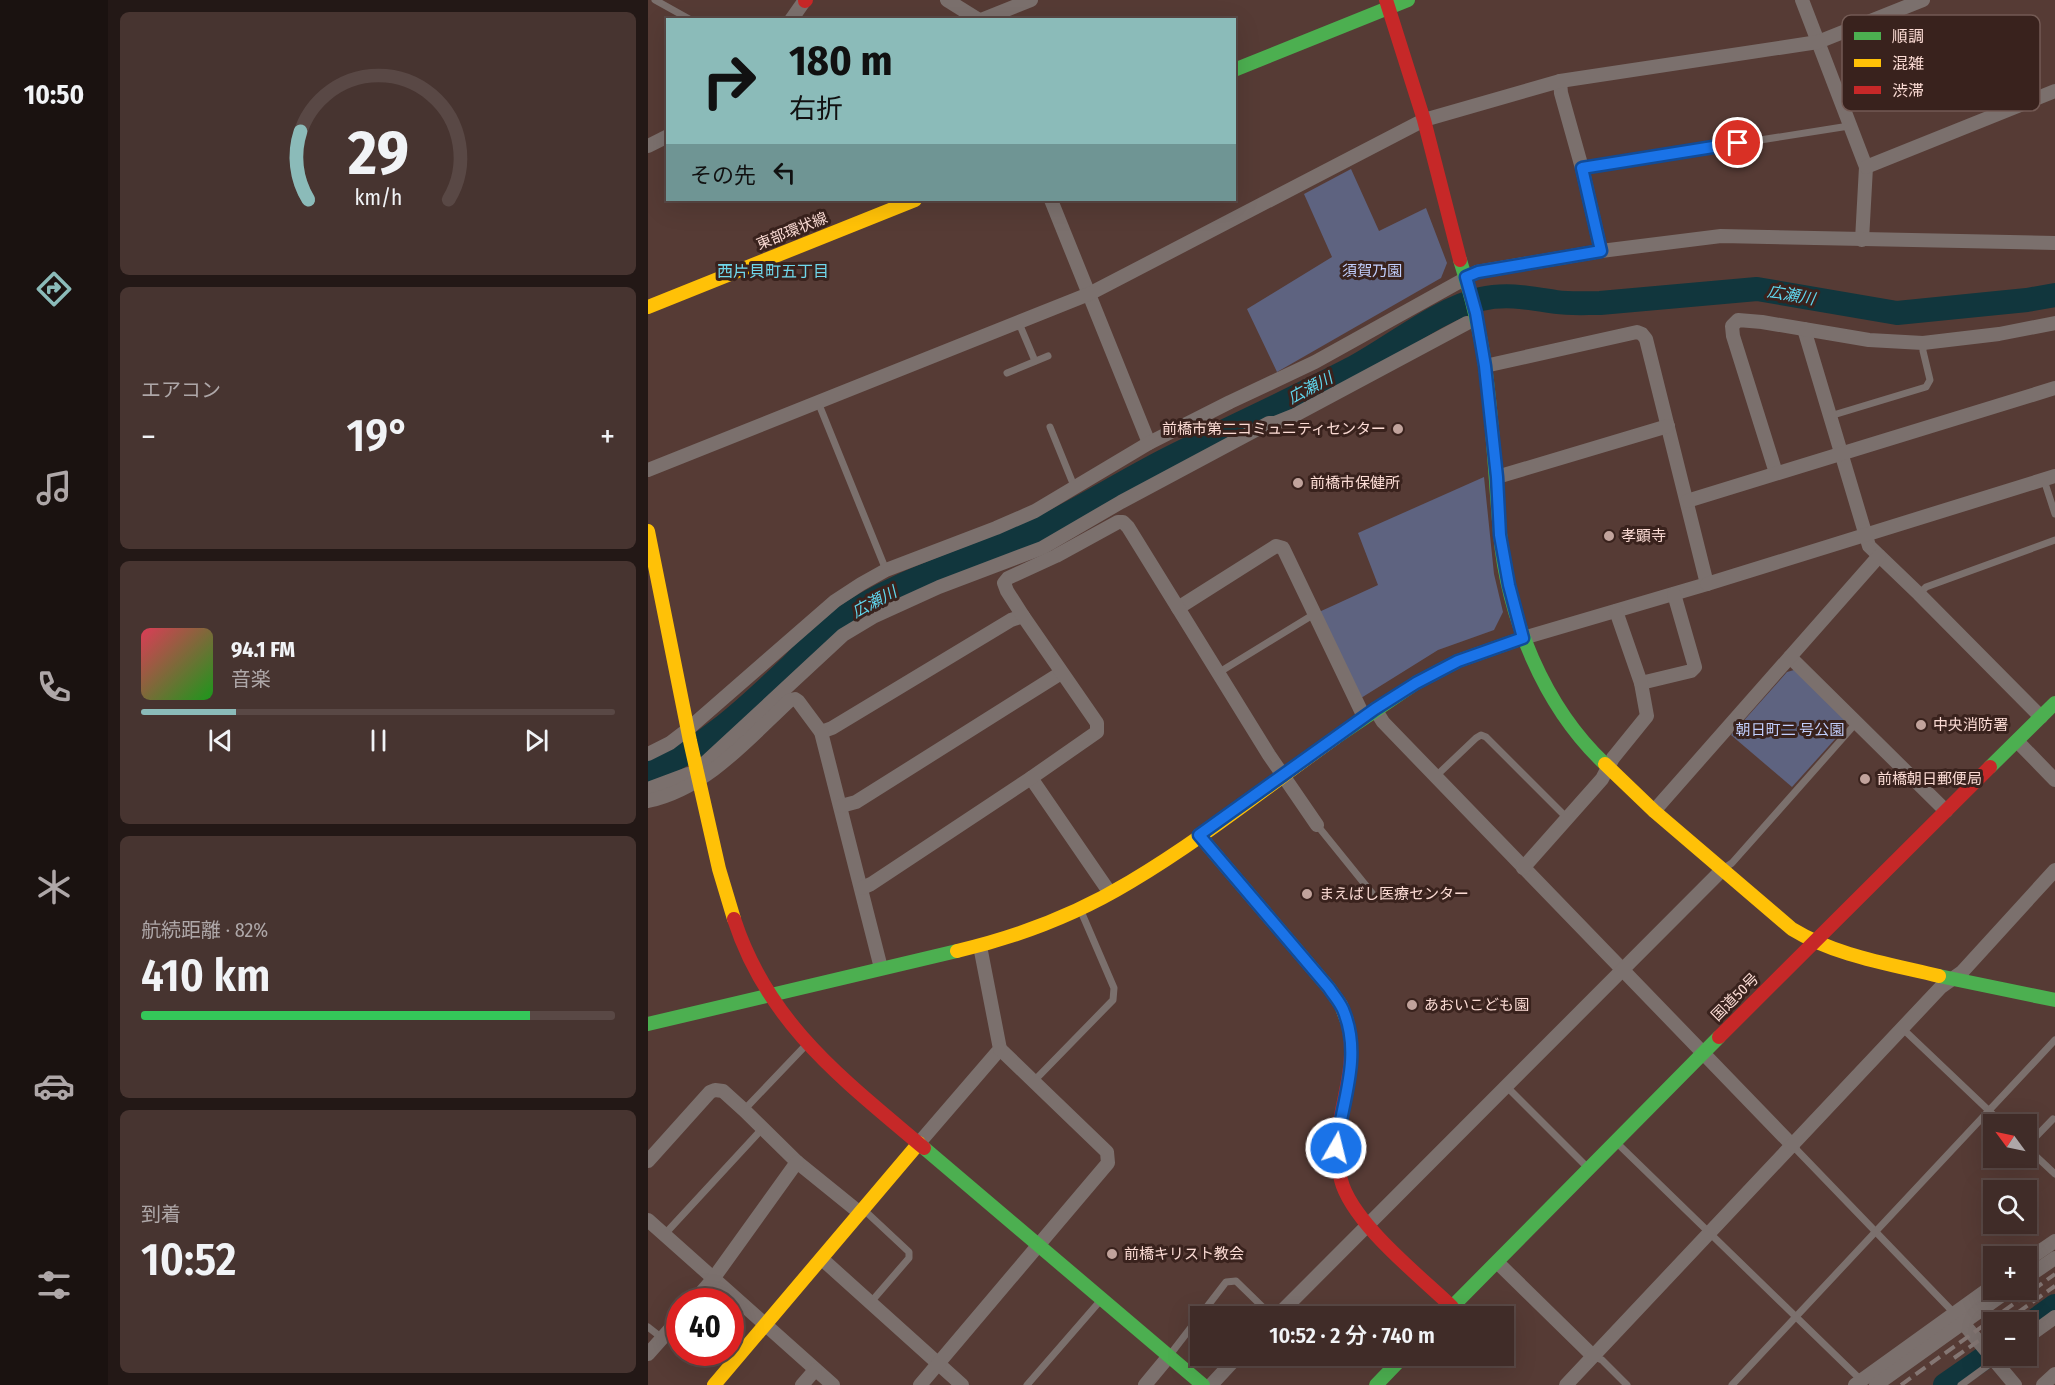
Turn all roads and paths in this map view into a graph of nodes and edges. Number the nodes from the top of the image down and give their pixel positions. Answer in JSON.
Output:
{"nodes":[{"id":1,"x":656,"y":0,"type":"edge"},
{"id":2,"x":806,"y":0,"type":"edge"},
{"id":3,"x":947,"y":0,"type":"edge"},
{"id":4,"x":1031,"y":0,"type":"edge"},
{"id":5,"x":1408,"y":0,"type":"edge"},
{"id":6,"x":1802,"y":0,"type":"edge"},
{"id":7,"x":1923,"y":0,"type":"edge"},
{"id":8,"x":1387,"y":4,"type":"edge"},
{"id":9,"x":1886,"y":15,"type":"edge"},
{"id":10,"x":688,"y":18,"type":"edge"},
{"id":11,"x":792,"y":18,"type":"edge"},
{"id":12,"x":977,"y":18,"type":"edge"},
{"id":13,"x":985,"y":18,"type":"edge"},
{"id":14,"x":1842,"y":32,"type":"edge"},
{"id":15,"x":1818,"y":42,"type":"junction"},
{"id":16,"x":1236,"y":69,"type":"edge"},
{"id":17,"x":1560,"y":81,"type":"junction"},
{"id":18,"x":2055,"y":91,"type":"edge"},
{"id":19,"x":2040,"y":97,"type":"edge"},
{"id":20,"x":1842,"y":107,"type":"edge"},
{"id":21,"x":1843,"y":111,"type":"edge"},
{"id":22,"x":2005,"y":111,"type":"edge"},
{"id":23,"x":1424,"y":120,"type":"junction"},
{"id":24,"x":1849,"y":126,"type":"junction"},
{"id":25,"x":666,"y":137,"type":"edge"},
{"id":26,"x":648,"y":146,"type":"edge"},
{"id":27,"x":1866,"y":167,"type":"junction"},
{"id":28,"x":1582,"y":168,"type":"junction"},
{"id":29,"x":913,"y":201,"type":"edge"},
{"id":30,"x":1051,"y":201,"type":"edge"},
{"id":31,"x":1862,"y":240,"type":"junction"},
{"id":32,"x":2055,"y":243,"type":"edge"},
{"id":33,"x":1601,"y":251,"type":"junction"},
{"id":34,"x":1468,"y":284,"type":"junction"},
{"id":35,"x":1089,"y":294,"type":"junction"},
{"id":36,"x":648,"y":307,"type":"edge"},
{"id":37,"x":1471,"y":318,"type":"junction"},
{"id":38,"x":1019,"y":323,"type":"junction"},
{"id":39,"x":2055,"y":324,"type":"edge"},
{"id":40,"x":1804,"y":329,"type":"junction"},
{"id":41,"x":1923,"y":343,"type":"junction"},
{"id":42,"x":1048,"y":356,"type":"dead end"},
{"id":43,"x":1035,"y":361,"type":"junction"},
{"id":44,"x":1485,"y":366,"type":"junction"},
{"id":45,"x":1007,"y":373,"type":"dead end"},
{"id":46,"x":2055,"y":388,"type":"edge"},
{"id":47,"x":818,"y":402,"type":"junction"},
{"id":48,"x":1830,"y":416,"type":"junction"},
{"id":49,"x":1668,"y":426,"type":"junction"},
{"id":50,"x":1050,"y":427,"type":"dead end"},
{"id":51,"x":1149,"y":443,"type":"junction"},
{"id":52,"x":1842,"y":454,"type":"junction"},
{"id":53,"x":648,"y":470,"type":"edge"},
{"id":54,"x":1776,"y":473,"type":"junction"},
{"id":55,"x":1497,"y":477,"type":"junction"},
{"id":56,"x":2050,"y":478,"type":"edge"},
{"id":57,"x":1074,"y":486,"type":"junction"},
{"id":58,"x":1687,"y":501,"type":"junction"},
{"id":59,"x":2055,"y":514,"type":"edge"},
{"id":60,"x":648,"y":531,"type":"edge"},
{"id":61,"x":1866,"y":535,"type":"junction"},
{"id":62,"x":2055,"y":540,"type":"edge"},
{"id":63,"x":1879,"y":556,"type":"junction"},
{"id":64,"x":886,"y":570,"type":"junction"},
{"id":65,"x":1707,"y":584,"type":"junction"},
{"id":66,"x":1674,"y":594,"type":"junction"},
{"id":67,"x":1919,"y":594,"type":"junction"},
{"id":68,"x":654,"y":599,"type":"edge"},
{"id":69,"x":1178,"y":608,"type":"junction"},
{"id":70,"x":1616,"y":611,"type":"junction"},
{"id":71,"x":1316,"y":613,"type":"junction"},
{"id":72,"x":1023,"y":616,"type":"junction"},
{"id":73,"x":1523,"y":638,"type":"junction"},
{"id":74,"x":1790,"y":657,"type":"junction"},
{"id":75,"x":1061,"y":673,"type":"junction"},
{"id":76,"x":1218,"y":673,"type":"junction"},
{"id":77,"x":1641,"y":683,"type":"junction"},
{"id":78,"x":2055,"y":703,"type":"edge"},
{"id":79,"x":1369,"y":713,"type":"junction"},
{"id":80,"x":2042,"y":717,"type":"junction"},
{"id":81,"x":1857,"y":722,"type":"junction"},
{"id":82,"x":821,"y":732,"type":"junction"},
{"id":83,"x":688,"y":734,"type":"junction"},
{"id":84,"x":2017,"y":741,"type":"junction"},
{"id":85,"x":648,"y":754,"type":"edge"},
{"id":86,"x":1608,"y":767,"type":"junction"},
{"id":87,"x":697,"y":769,"type":"junction"},
{"id":88,"x":1282,"y":775,"type":"junction"},
{"id":89,"x":1435,"y":777,"type":"junction"},
{"id":90,"x":1031,"y":778,"type":"junction"},
{"id":91,"x":2055,"y":780,"type":"edge"},
{"id":92,"x":648,"y":789,"type":"edge"},
{"id":93,"x":648,"y":801,"type":"edge"},
{"id":94,"x":841,"y":806,"type":"junction"},
{"id":95,"x":1654,"y":811,"type":"junction"},
{"id":96,"x":1946,"y":812,"type":"junction"},
{"id":97,"x":1567,"y":818,"type":"junction"},
{"id":98,"x":1317,"y":825,"type":"joint"},
{"id":99,"x":1199,"y":835,"type":"junction"},
{"id":100,"x":1523,"y":868,"type":"junction"},
{"id":101,"x":1722,"y":870,"type":"junction"},
{"id":102,"x":2055,"y":870,"type":"edge"},
{"id":103,"x":861,"y":888,"type":"junction"},
{"id":104,"x":1110,"y":893,"type":"junction"},
{"id":105,"x":1376,"y":898,"type":"dead end"},
{"id":106,"x":1080,"y":909,"type":"junction"},
{"id":107,"x":1813,"y":942,"type":"junction"},
{"id":108,"x":980,"y":945,"type":"junction"},
{"id":109,"x":881,"y":969,"type":"junction"},
{"id":110,"x":1621,"y":970,"type":"junction"},
{"id":111,"x":1951,"y":979,"type":"junction"},
{"id":112,"x":770,"y":996,"type":"junction"},
{"id":113,"x":2055,"y":1000,"type":"edge"},
{"id":114,"x":648,"y":1023,"type":"edge"},
{"id":115,"x":1903,"y":1029,"type":"junction"},
{"id":116,"x":2055,"y":1040,"type":"edge"},
{"id":117,"x":808,"y":1043,"type":"junction"},
{"id":118,"x":1000,"y":1049,"type":"junction"},
{"id":119,"x":1702,"y":1054,"type":"junction"},
{"id":120,"x":1033,"y":1082,"type":"junction"},
{"id":121,"x":1506,"y":1086,"type":"junction"},
{"id":122,"x":744,"y":1110,"type":"junction"},
{"id":123,"x":1989,"y":1111,"type":"junction"},
{"id":124,"x":1992,"y":1114,"type":"edge"},
{"id":125,"x":2053,"y":1119,"type":"dead end"},
{"id":126,"x":762,"y":1129,"type":"junction"},
{"id":127,"x":2037,"y":1136,"type":"edge"},
{"id":128,"x":1615,"y":1141,"type":"junction"},
{"id":129,"x":919,"y":1143,"type":"junction"},
{"id":130,"x":1793,"y":1146,"type":"junction"},
{"id":131,"x":2037,"y":1157,"type":"edge"},
{"id":132,"x":648,"y":1161,"type":"edge"},
{"id":133,"x":797,"y":1162,"type":"junction"},
{"id":134,"x":1589,"y":1168,"type":"junction"},
{"id":135,"x":2055,"y":1174,"type":"edge"},
{"id":136,"x":862,"y":1211,"type":"junction"},
{"id":137,"x":648,"y":1220,"type":"edge"},
{"id":138,"x":1368,"y":1225,"type":"junction"},
{"id":139,"x":1876,"y":1231,"type":"junction"},
{"id":140,"x":1709,"y":1232,"type":"junction"},
{"id":141,"x":664,"y":1235,"type":"junction"},
{"id":142,"x":2055,"y":1241,"type":"edge"},
{"id":143,"x":1038,"y":1244,"type":"junction"},
{"id":144,"x":2037,"y":1253,"type":"edge"},
{"id":145,"x":2055,"y":1258,"type":"edge"},
{"id":146,"x":822,"y":1259,"type":"junction"},
{"id":147,"x":1498,"y":1263,"type":"junction"},
{"id":148,"x":2037,"y":1270,"type":"edge"},
{"id":149,"x":713,"y":1279,"type":"junction"},
{"id":150,"x":705,"y":1288,"type":"edge"},
{"id":151,"x":1983,"y":1295,"type":"edge"},
{"id":152,"x":1102,"y":1299,"type":"junction"},
{"id":153,"x":1991,"y":1300,"type":"edge"},
{"id":154,"x":871,"y":1302,"type":"junction"},
{"id":155,"x":1208,"y":1306,"type":"edge"},
{"id":156,"x":1263,"y":1306,"type":"edge"},
{"id":157,"x":1286,"y":1306,"type":"edge"},
{"id":158,"x":1442,"y":1306,"type":"edge"},
{"id":159,"x":1453,"y":1306,"type":"edge"},
{"id":160,"x":1796,"y":1317,"type":"junction"},
{"id":161,"x":2055,"y":1317,"type":"edge"},
{"id":162,"x":1958,"y":1318,"type":"junction"},
{"id":163,"x":767,"y":1325,"type":"junction"},
{"id":164,"x":648,"y":1327,"type":"edge"},
{"id":165,"x":1190,"y":1329,"type":"edge"},
{"id":166,"x":2037,"y":1330,"type":"edge"},
{"id":167,"x":666,"y":1334,"type":"edge"},
{"id":168,"x":662,"y":1338,"type":"junction"},
{"id":169,"x":1983,"y":1347,"type":"edge"},
{"id":170,"x":648,"y":1354,"type":"edge"},
{"id":171,"x":1169,"y":1356,"type":"junction"},
{"id":172,"x":1593,"y":1356,"type":"junction"},
{"id":173,"x":938,"y":1363,"type":"junction"},
{"id":174,"x":1229,"y":1366,"type":"edge"},
{"id":175,"x":1394,"y":1366,"type":"edge"},
{"id":176,"x":1986,"y":1366,"type":"edge"},
{"id":177,"x":2002,"y":1366,"type":"edge"},
{"id":178,"x":815,"y":1370,"type":"junction"},
{"id":179,"x":2055,"y":1374,"type":"edge"},
{"id":180,"x":1861,"y":1383,"type":"edge"},
{"id":181,"x":714,"y":1385,"type":"edge"},
{"id":182,"x":802,"y":1385,"type":"edge"},
{"id":183,"x":833,"y":1385,"type":"edge"},
{"id":184,"x":920,"y":1385,"type":"edge"},
{"id":185,"x":962,"y":1385,"type":"edge"},
{"id":186,"x":1027,"y":1385,"type":"edge"},
{"id":187,"x":1145,"y":1385,"type":"edge"},
{"id":188,"x":1203,"y":1385,"type":"edge"},
{"id":189,"x":1211,"y":1385,"type":"edge"},
{"id":190,"x":1376,"y":1385,"type":"edge"},
{"id":191,"x":1566,"y":1385,"type":"edge"},
{"id":192,"x":1627,"y":1385,"type":"edge"},
{"id":193,"x":1732,"y":1385,"type":"edge"},
{"id":194,"x":1876,"y":1385,"type":"edge"},
{"id":195,"x":1961,"y":1385,"type":"edge"},
{"id":196,"x":2015,"y":1385,"type":"edge"},
{"id":197,"x":2043,"y":1385,"type":"edge"}],
"edges":[{"from":1,"to":10,"type":"lane"},
{"from":2,"to":11,"type":"street"},
{"from":3,"to":12,"type":"street"},
{"from":4,"to":13,"type":"street"},
{"from":5,"to":8,"type":"main road"},
{"from":6,"to":15,"type":"street"},
{"from":7,"to":9,"type":"street"},
{"from":8,"to":16,"type":"main road"},
{"from":8,"to":23,"type":"main road"},
{"from":14,"to":15,"type":"street"},
{"from":15,"to":17,"type":"street"},
{"from":15,"to":20,"type":"street"},
{"from":17,"to":23,"type":"street"},
{"from":17,"to":28,"type":"street"},
{"from":18,"to":19,"type":"street"},
{"from":21,"to":24,"type":"street"},
{"from":22,"to":27,"type":"street"},
{"from":23,"to":34,"type":"main road"},
{"from":23,"to":35,"type":"street"},
{"from":24,"to":27,"type":"street"},
{"from":24,"to":28,"type":"lane"},
{"from":25,"to":26,"type":"street"},
{"from":27,"to":31,"type":"street"},
{"from":28,"to":33,"type":"street"},
{"from":29,"to":36,"type":"main road","name":"東部環状線"},
{"from":30,"to":35,"type":"street"},
{"from":31,"to":32,"type":"street"},
{"from":31,"to":33,"type":"street"},
{"from":33,"to":34,"type":"street"},
{"from":34,"to":37,"type":"main road"},
{"from":34,"to":51,"type":"street"},
{"from":35,"to":38,"type":"street"},
{"from":35,"to":51,"type":"street"},
{"from":37,"to":44,"type":"main road"},
{"from":37,"to":87,"type":"street"},
{"from":38,"to":43,"type":"lane"},
{"from":38,"to":47,"type":"street"},
{"from":39,"to":41,"type":"street"},
{"from":40,"to":41,"type":"street"},
{"from":40,"to":48,"type":"street"},
{"from":40,"to":54,"type":"street"},
{"from":41,"to":48,"type":"lane"},
{"from":42,"to":43,"type":"lane"},
{"from":43,"to":45,"type":"lane"},
{"from":44,"to":49,"type":"street"},
{"from":44,"to":55,"type":"main road"},
{"from":46,"to":52,"type":"street"},
{"from":47,"to":53,"type":"street"},
{"from":47,"to":64,"type":"lane"},
{"from":48,"to":52,"type":"street"},
{"from":49,"to":55,"type":"street"},
{"from":49,"to":58,"type":"street"},
{"from":50,"to":57,"type":"lane"},
{"from":51,"to":57,"type":"street"},
{"from":52,"to":54,"type":"street"},
{"from":52,"to":61,"type":"street"},
{"from":54,"to":58,"type":"street"},
{"from":55,"to":73,"type":"main road"},
{"from":56,"to":59,"type":"lane"},
{"from":56,"to":61,"type":"street"},
{"from":57,"to":64,"type":"street"},
{"from":58,"to":65,"type":"street"},
{"from":60,"to":68,"type":"main road"},
{"from":61,"to":63,"type":"street"},
{"from":61,"to":65,"type":"street"},
{"from":62,"to":67,"type":"lane"},
{"from":63,"to":67,"type":"street"},
{"from":63,"to":74,"type":"street"},
{"from":64,"to":83,"type":"street"},
{"from":65,"to":66,"type":"street"},
{"from":66,"to":70,"type":"street"},
{"from":66,"to":77,"type":"street"},
{"from":67,"to":80,"type":"street"},
{"from":68,"to":83,"type":"main road"},
{"from":69,"to":71,"type":"street"},
{"from":69,"to":72,"type":"street"},
{"from":69,"to":76,"type":"street"},
{"from":70,"to":73,"type":"street"},
{"from":70,"to":77,"type":"street"},
{"from":71,"to":76,"type":"lane"},
{"from":71,"to":79,"type":"street"},
{"from":72,"to":75,"type":"street"},
{"from":72,"to":82,"type":"street"},
{"from":73,"to":79,"type":"main road"},
{"from":73,"to":86,"type":"main road"},
{"from":74,"to":81,"type":"street"},
{"from":74,"to":95,"type":"street"},
{"from":75,"to":90,"type":"street"},
{"from":75,"to":94,"type":"street"},
{"from":76,"to":88,"type":"street"},
{"from":77,"to":86,"type":"street"},
{"from":78,"to":80,"type":"main road","name":"国道50号"},
{"from":79,"to":88,"type":"main road"},
{"from":79,"to":89,"type":"street"},
{"from":80,"to":84,"type":"main road","name":"国道50号"},
{"from":81,"to":96,"type":"street"},
{"from":81,"to":101,"type":"lane"},
{"from":82,"to":87,"type":"street"},
{"from":82,"to":94,"type":"street"},
{"from":83,"to":85,"type":"street"},
{"from":83,"to":87,"type":"main road"},
{"from":84,"to":91,"type":"street"},
{"from":84,"to":96,"type":"main road","name":"国道50号"},
{"from":86,"to":95,"type":"main road"},
{"from":86,"to":97,"type":"street"},
{"from":87,"to":92,"type":"street"},
{"from":87,"to":93,"type":"street"},
{"from":87,"to":112,"type":"main road"},
{"from":88,"to":98,"type":"street"},
{"from":88,"to":99,"type":"main road"},
{"from":89,"to":97,"type":"lane"},
{"from":89,"to":100,"type":"street"},
{"from":90,"to":103,"type":"street"},
{"from":90,"to":104,"type":"street"},
{"from":94,"to":103,"type":"street"},
{"from":95,"to":101,"type":"main road"},
{"from":96,"to":107,"type":"main road","name":"国道50号"},
{"from":97,"to":100,"type":"street"},
{"from":98,"to":105,"type":"lane"},
{"from":99,"to":104,"type":"main road"},
{"from":99,"to":138,"type":"main road"},
{"from":100,"to":110,"type":"street"},
{"from":101,"to":107,"type":"main road"},
{"from":101,"to":110,"type":"street"},
{"from":102,"to":111,"type":"street"},
{"from":103,"to":109,"type":"street"},
{"from":104,"to":106,"type":"main road"},
{"from":106,"to":108,"type":"main road"},
{"from":106,"to":120,"type":"lane"},
{"from":107,"to":111,"type":"main road"},
{"from":107,"to":119,"type":"main road","name":"国道50号"},
{"from":108,"to":109,"type":"main road"},
{"from":108,"to":118,"type":"street"},
{"from":109,"to":112,"type":"main road"},
{"from":110,"to":119,"type":"street"},
{"from":110,"to":121,"type":"street"},
{"from":111,"to":113,"type":"main road"},
{"from":111,"to":115,"type":"street"},
{"from":112,"to":114,"type":"main road"},
{"from":112,"to":117,"type":"main road"},
{"from":115,"to":123,"type":"lane"},
{"from":115,"to":130,"type":"street"},
{"from":116,"to":123,"type":"lane"},
{"from":117,"to":122,"type":"lane"},
{"from":117,"to":129,"type":"main road"},
{"from":118,"to":120,"type":"street"},
{"from":118,"to":129,"type":"street"},
{"from":119,"to":128,"type":"main road","name":"国道50号"},
{"from":119,"to":130,"type":"street"},
{"from":120,"to":143,"type":"street"},
{"from":121,"to":134,"type":"lane"},
{"from":121,"to":138,"type":"street"},
{"from":122,"to":126,"type":"street"},
{"from":122,"to":132,"type":"street"},
{"from":123,"to":124,"type":"lane"},
{"from":123,"to":139,"type":"lane"},
{"from":125,"to":127,"type":"lane"},
{"from":126,"to":133,"type":"street"},
{"from":126,"to":141,"type":"lane"},
{"from":128,"to":134,"type":"main road","name":"国道50号"},
{"from":128,"to":140,"type":"lane"},
{"from":129,"to":136,"type":"main road"},
{"from":129,"to":143,"type":"main road"},
{"from":130,"to":139,"type":"lane"},
{"from":130,"to":140,"type":"street"},
{"from":131,"to":135,"type":"lane"},
{"from":133,"to":136,"type":"street"},
{"from":133,"to":149,"type":"street"},
{"from":134,"to":147,"type":"main road","name":"国道50号"},
{"from":136,"to":146,"type":"main road"},
{"from":136,"to":154,"type":"lane"},
{"from":137,"to":141,"type":"street"},
{"from":138,"to":157,"type":"street"},
{"from":138,"to":158,"type":"main road"},
{"from":139,"to":160,"type":"lane"},
{"from":139,"to":162,"type":"lane"},
{"from":140,"to":160,"type":"lane"},
{"from":140,"to":172,"type":"street"},
{"from":141,"to":149,"type":"street"},
{"from":142,"to":144,"type":"street"},
{"from":143,"to":152,"type":"main road"},
{"from":143,"to":173,"type":"street"},
{"from":145,"to":148,"type":"street"},
{"from":146,"to":154,"type":"street"},
{"from":146,"to":163,"type":"main road"},
{"from":147,"to":159,"type":"main road","name":"国道50号"},
{"from":147,"to":172,"type":"street"},
{"from":149,"to":150,"type":"street"},
{"from":149,"to":163,"type":"street"},
{"from":151,"to":162,"type":"street"},
{"from":152,"to":171,"type":"main road"},
{"from":152,"to":186,"type":"lane"},
{"from":153,"to":162,"type":"street"},
{"from":154,"to":173,"type":"street"},
{"from":155,"to":156,"type":"lane"},
{"from":160,"to":180,"type":"lane"},
{"from":160,"to":193,"type":"lane"},
{"from":161,"to":166,"type":"street"},
{"from":162,"to":169,"type":"street"},
{"from":162,"to":180,"type":"street"},
{"from":162,"to":194,"type":"street"},
{"from":163,"to":178,"type":"street"},
{"from":163,"to":181,"type":"main road"},
{"from":164,"to":168,"type":"lane"},
{"from":165,"to":171,"type":"lane"},
{"from":167,"to":168,"type":"street"},
{"from":168,"to":170,"type":"street"},
{"from":171,"to":187,"type":"street"},
{"from":171,"to":188,"type":"main road"},
{"from":172,"to":191,"type":"street"},
{"from":172,"to":192,"type":"lane"},
{"from":173,"to":184,"type":"street"},
{"from":173,"to":185,"type":"street"},
{"from":174,"to":189,"type":"street"},
{"from":175,"to":190,"type":"main road"},
{"from":176,"to":195,"type":"lane"},
{"from":177,"to":196,"type":"street"},
{"from":178,"to":182,"type":"street"},
{"from":178,"to":183,"type":"street"},
{"from":179,"to":197,"type":"street"}]}
